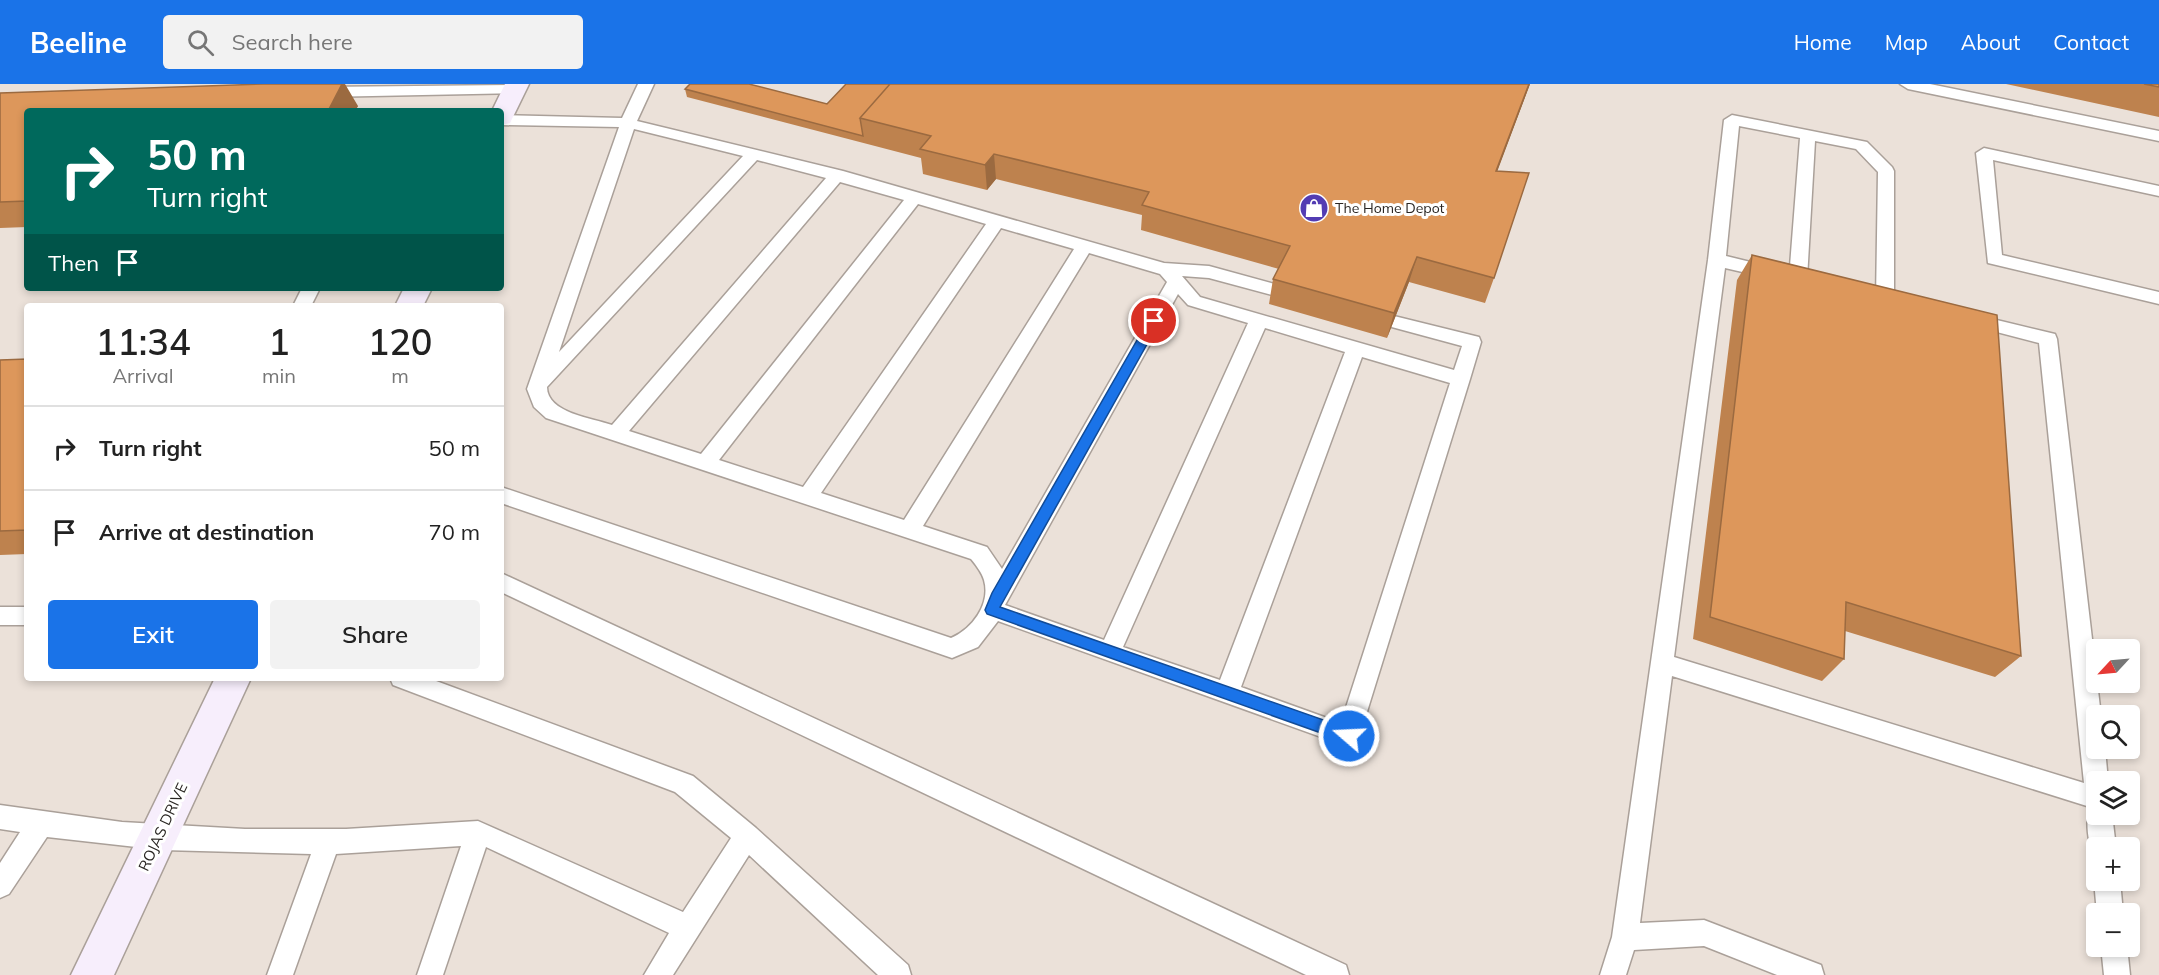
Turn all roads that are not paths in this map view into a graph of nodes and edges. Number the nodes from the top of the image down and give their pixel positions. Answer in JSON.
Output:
{"nodes":[{"id":1,"x":646,"y":84,"type":"edge"},
{"id":2,"x":1908,"y":84,"type":"edge"},
{"id":3,"x":515,"y":87,"type":"edge"},
{"id":4,"x":416,"y":91,"type":"junction"},
{"id":5,"x":306,"y":92,"type":"edge"},
{"id":6,"x":407,"y":108,"type":"edge"},
{"id":7,"x":504,"y":112,"type":"edge"},
{"id":8,"x":504,"y":119,"type":"edge"},
{"id":9,"x":628,"y":123,"type":"junction"},
{"id":10,"x":1808,"y":134,"type":"junction"},
{"id":11,"x":2159,"y":136,"type":"edge"},
{"id":12,"x":754,"y":154,"type":"junction"},
{"id":13,"x":837,"y":175,"type":"junction"},
{"id":14,"x":2159,"y":191,"type":"edge"},
{"id":15,"x":915,"y":197,"type":"junction"},
{"id":16,"x":998,"y":221,"type":"junction"},
{"id":17,"x":1085,"y":246,"type":"junction"},
{"id":18,"x":1717,"y":260,"type":"junction"},
{"id":19,"x":1170,"y":275,"type":"junction"},
{"id":20,"x":1798,"y":279,"type":"junction"},
{"id":21,"x":1820,"y":284,"type":"edge"},
{"id":22,"x":1276,"y":290,"type":"edge"},
{"id":23,"x":1863,"y":295,"type":"edge"},
{"id":24,"x":2159,"y":298,"type":"edge"},
{"id":25,"x":1885,"y":300,"type":"junction"},
{"id":26,"x":1908,"y":305,"type":"edge"},
{"id":27,"x":1955,"y":316,"type":"edge"},
{"id":28,"x":1260,"y":320,"type":"junction"},
{"id":29,"x":1394,"y":322,"type":"edge"},
{"id":30,"x":1356,"y":348,"type":"junction"},
{"id":31,"x":1461,"y":380,"type":"junction"},
{"id":32,"x":537,"y":388,"type":"junction"},
{"id":33,"x":615,"y":434,"type":"junction"},
{"id":34,"x":705,"y":463,"type":"junction"},
{"id":35,"x":504,"y":496,"type":"edge"},
{"id":36,"x":807,"y":497,"type":"junction"},
{"id":37,"x":909,"y":530,"type":"junction"},
{"id":38,"x":504,"y":583,"type":"edge"},
{"id":39,"x":994,"y":604,"type":"junction"},
{"id":40,"x":0,"y":616,"type":"edge"},
{"id":41,"x":24,"y":616,"type":"edge"},
{"id":42,"x":1110,"y":651,"type":"junction"},
{"id":43,"x":1663,"y":663,"type":"junction"},
{"id":44,"x":232,"y":681,"type":"edge"},
{"id":45,"x":409,"y":681,"type":"edge"},
{"id":46,"x":1227,"y":693,"type":"junction"},
{"id":47,"x":2095,"y":771,"type":"edge"},
{"id":48,"x":2086,"y":795,"type":"edge"},
{"id":49,"x":0,"y":817,"type":"edge"},
{"id":50,"x":40,"y":825,"type":"junction"},
{"id":51,"x":477,"y":833,"type":"junction"},
{"id":52,"x":747,"y":836,"type":"junction"},
{"id":53,"x":158,"y":837,"type":"junction"},
{"id":54,"x":328,"y":842,"type":"junction"},
{"id":55,"x":0,"y":885,"type":"edge"},
{"id":56,"x":688,"y":927,"type":"junction"},
{"id":57,"x":1625,"y":938,"type":"junction"},
{"id":58,"x":2115,"y":957,"type":"edge"},
{"id":59,"x":92,"y":975,"type":"edge"},
{"id":60,"x":280,"y":975,"type":"edge"},
{"id":61,"x":430,"y":975,"type":"edge"},
{"id":62,"x":657,"y":975,"type":"edge"},
{"id":63,"x":898,"y":975,"type":"edge"},
{"id":64,"x":1336,"y":975,"type":"edge"},
{"id":65,"x":1613,"y":975,"type":"edge"},
{"id":66,"x":1811,"y":975,"type":"edge"},
{"id":67,"x":2117,"y":975,"type":"edge"}],
"edges":[{"from":1,"to":9,"type":"lane"},
{"from":2,"to":11,"type":"lane"},
{"from":3,"to":4,"type":"lane"},
{"from":3,"to":7,"type":"main road"},
{"from":4,"to":5,"type":"lane"},
{"from":4,"to":6,"type":"lane"},
{"from":8,"to":9,"type":"lane"},
{"from":9,"to":12,"type":"lane"},
{"from":9,"to":32,"type":"lane"},
{"from":10,"to":18,"type":"lane"},
{"from":10,"to":20,"type":"lane"},
{"from":10,"to":25,"type":"lane"},
{"from":12,"to":13,"type":"lane"},
{"from":12,"to":32,"type":"lane"},
{"from":13,"to":15,"type":"lane"},
{"from":13,"to":33,"type":"lane"},
{"from":14,"to":24,"type":"lane"},
{"from":15,"to":16,"type":"lane"},
{"from":15,"to":34,"type":"lane"},
{"from":16,"to":17,"type":"lane"},
{"from":16,"to":36,"type":"lane"},
{"from":17,"to":19,"type":"lane"},
{"from":17,"to":37,"type":"lane"},
{"from":18,"to":20,"type":"lane"},
{"from":18,"to":43,"type":"lane"},
{"from":19,"to":22,"type":"lane"},
{"from":19,"to":28,"type":"lane"},
{"from":19,"to":39,"type":"lane"},
{"from":20,"to":21,"type":"lane"},
{"from":23,"to":25,"type":"lane"},
{"from":25,"to":26,"type":"lane"},
{"from":27,"to":47,"type":"lane"},
{"from":28,"to":30,"type":"lane"},
{"from":28,"to":42,"type":"lane"},
{"from":29,"to":31,"type":"lane"},
{"from":30,"to":31,"type":"lane"},
{"from":30,"to":46,"type":"lane"},
{"from":31,"to":46,"type":"lane"},
{"from":32,"to":33,"type":"lane"},
{"from":33,"to":34,"type":"lane"},
{"from":34,"to":36,"type":"lane"},
{"from":35,"to":39,"type":"lane"},
{"from":36,"to":37,"type":"lane"},
{"from":37,"to":39,"type":"lane"},
{"from":38,"to":64,"type":"lane"},
{"from":39,"to":42,"type":"lane"},
{"from":40,"to":41,"type":"lane"},
{"from":42,"to":46,"type":"lane"},
{"from":43,"to":48,"type":"lane"},
{"from":43,"to":57,"type":"lane"},
{"from":44,"to":53,"type":"main road","name":"ROJAS DRIVE"},
{"from":45,"to":52,"type":"lane"},
{"from":49,"to":50,"type":"lane"},
{"from":50,"to":53,"type":"lane"},
{"from":50,"to":55,"type":"lane"},
{"from":51,"to":54,"type":"lane"},
{"from":51,"to":56,"type":"lane"},
{"from":51,"to":61,"type":"lane"},
{"from":52,"to":56,"type":"lane"},
{"from":52,"to":63,"type":"lane"},
{"from":53,"to":54,"type":"lane"},
{"from":53,"to":59,"type":"main road","name":"ROJAS DRIVE"},
{"from":54,"to":60,"type":"lane"},
{"from":56,"to":62,"type":"lane"},
{"from":57,"to":65,"type":"lane"},
{"from":57,"to":66,"type":"lane"},
{"from":58,"to":67,"type":"lane"}]}
